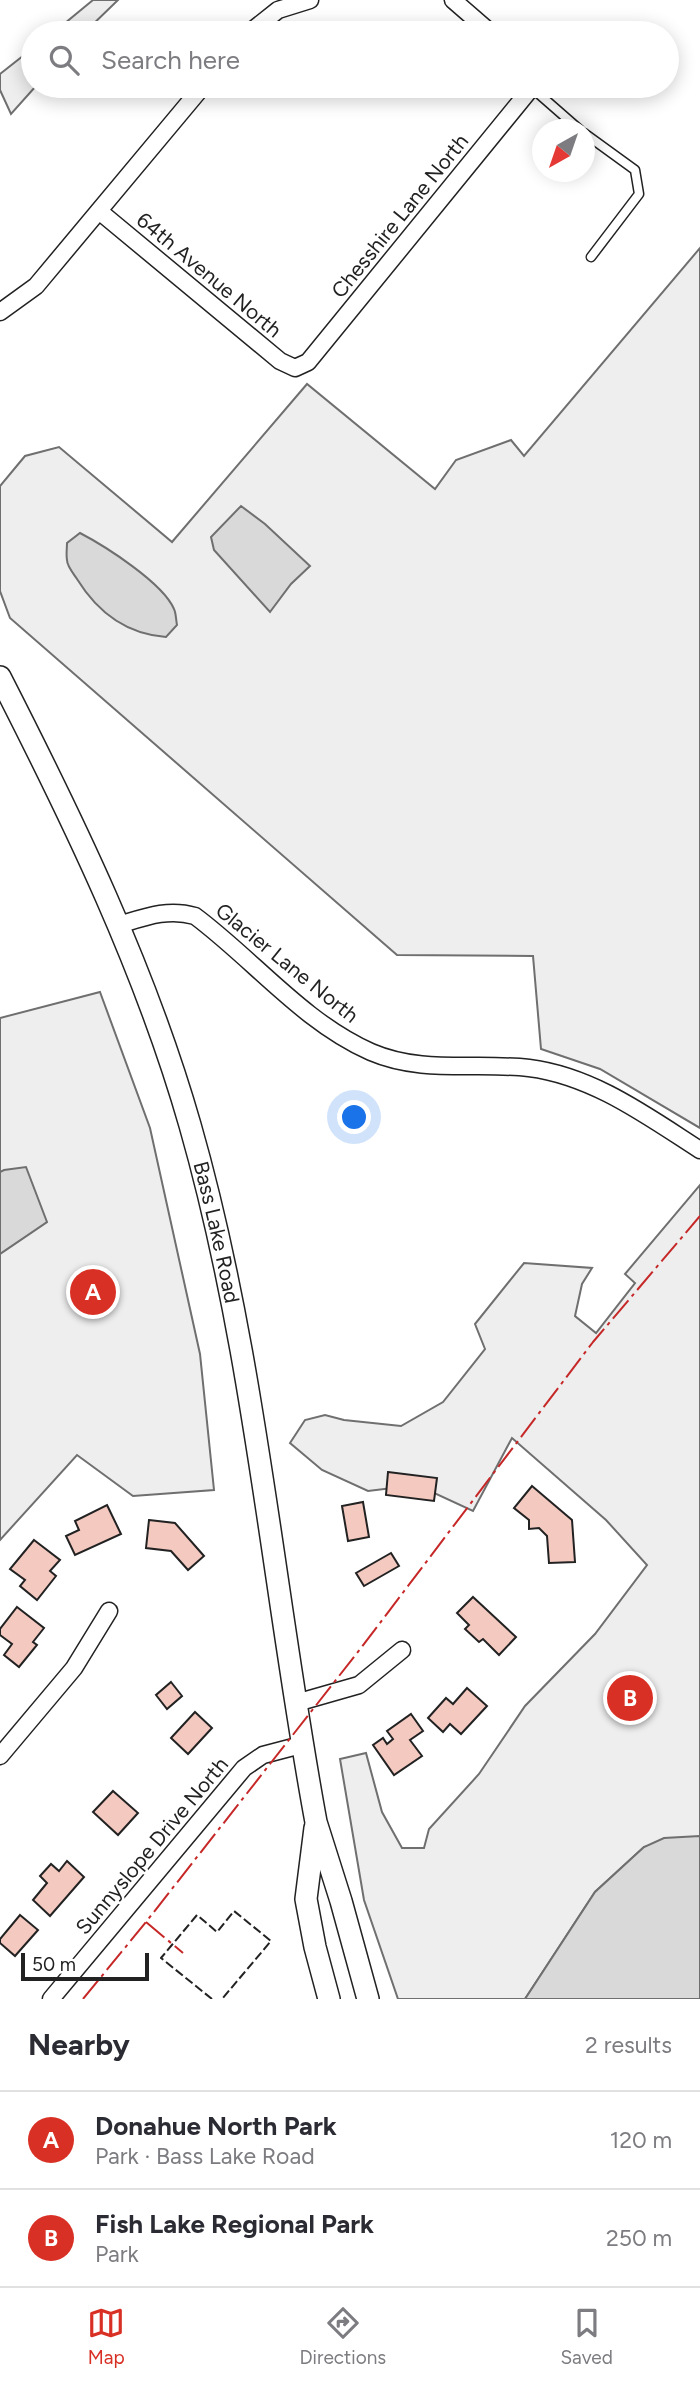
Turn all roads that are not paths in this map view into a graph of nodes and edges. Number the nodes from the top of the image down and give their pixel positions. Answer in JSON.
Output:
{"nodes":[{"id":1,"x":310,"y":0,"type":"edge"},
{"id":2,"x":453,"y":0,"type":"edge"},
{"id":3,"x":264,"y":21,"type":"edge"},
{"id":4,"x":477,"y":21,"type":"edge"},
{"id":5,"x":193,"y":98,"type":"edge"},
{"id":6,"x":523,"y":98,"type":"edge"},
{"id":7,"x":544,"y":98,"type":"edge"},
{"id":8,"x":568,"y":119,"type":"edge"},
{"id":9,"x":595,"y":141,"type":"edge"},
{"id":10,"x":99,"y":211,"type":"junction"},
{"id":11,"x":591,"y":257,"type":"dead end"},
{"id":12,"x":0,"y":312,"type":"edge"},
{"id":13,"x":295,"y":368,"type":"joint"},
{"id":14,"x":0,"y":677,"type":"edge"},
{"id":15,"x":119,"y":925,"type":"junction"},
{"id":16,"x":700,"y":1150,"type":"edge"},
{"id":17,"x":109,"y":1611,"type":"dead end"},
{"id":18,"x":402,"y":1650,"type":"dead end"},
{"id":19,"x":296,"y":1703,"type":"junction"},
{"id":20,"x":302,"y":1745,"type":"junction"},
{"id":21,"x":0,"y":1756,"type":"edge"},
{"id":22,"x":316,"y":1822,"type":"junction"},
{"id":23,"x":51,"y":1999,"type":"edge"},
{"id":24,"x":329,"y":1999,"type":"edge"},
{"id":25,"x":369,"y":1999,"type":"edge"}],
"edges":[{"from":1,"to":3,"type":"street"},
{"from":2,"to":4,"type":"street"},
{"from":5,"to":10,"type":"street"},
{"from":6,"to":13,"type":"street","name":"Chesshire Lane North"},
{"from":7,"to":8,"type":"lane"},
{"from":9,"to":11,"type":"lane"},
{"from":10,"to":12,"type":"street"},
{"from":10,"to":13,"type":"street","name":"64th Avenue North"},
{"from":14,"to":15,"type":"main road","name":"Bass Lake Road"},
{"from":15,"to":16,"type":"street","name":"Glacier Lane North"},
{"from":15,"to":19,"type":"main road","name":"Bass Lake Road"},
{"from":17,"to":21,"type":"street"},
{"from":18,"to":19,"type":"street"},
{"from":19,"to":20,"type":"main road","name":"Bass Lake Road"},
{"from":20,"to":22,"type":"main road","name":"Bass Lake Road"},
{"from":20,"to":23,"type":"street","name":"Sunnyslope Drive North"},
{"from":22,"to":24,"type":"main road","name":"Bass Lake Road"},
{"from":22,"to":25,"type":"main road","name":"Bass Lake Road"}]}
